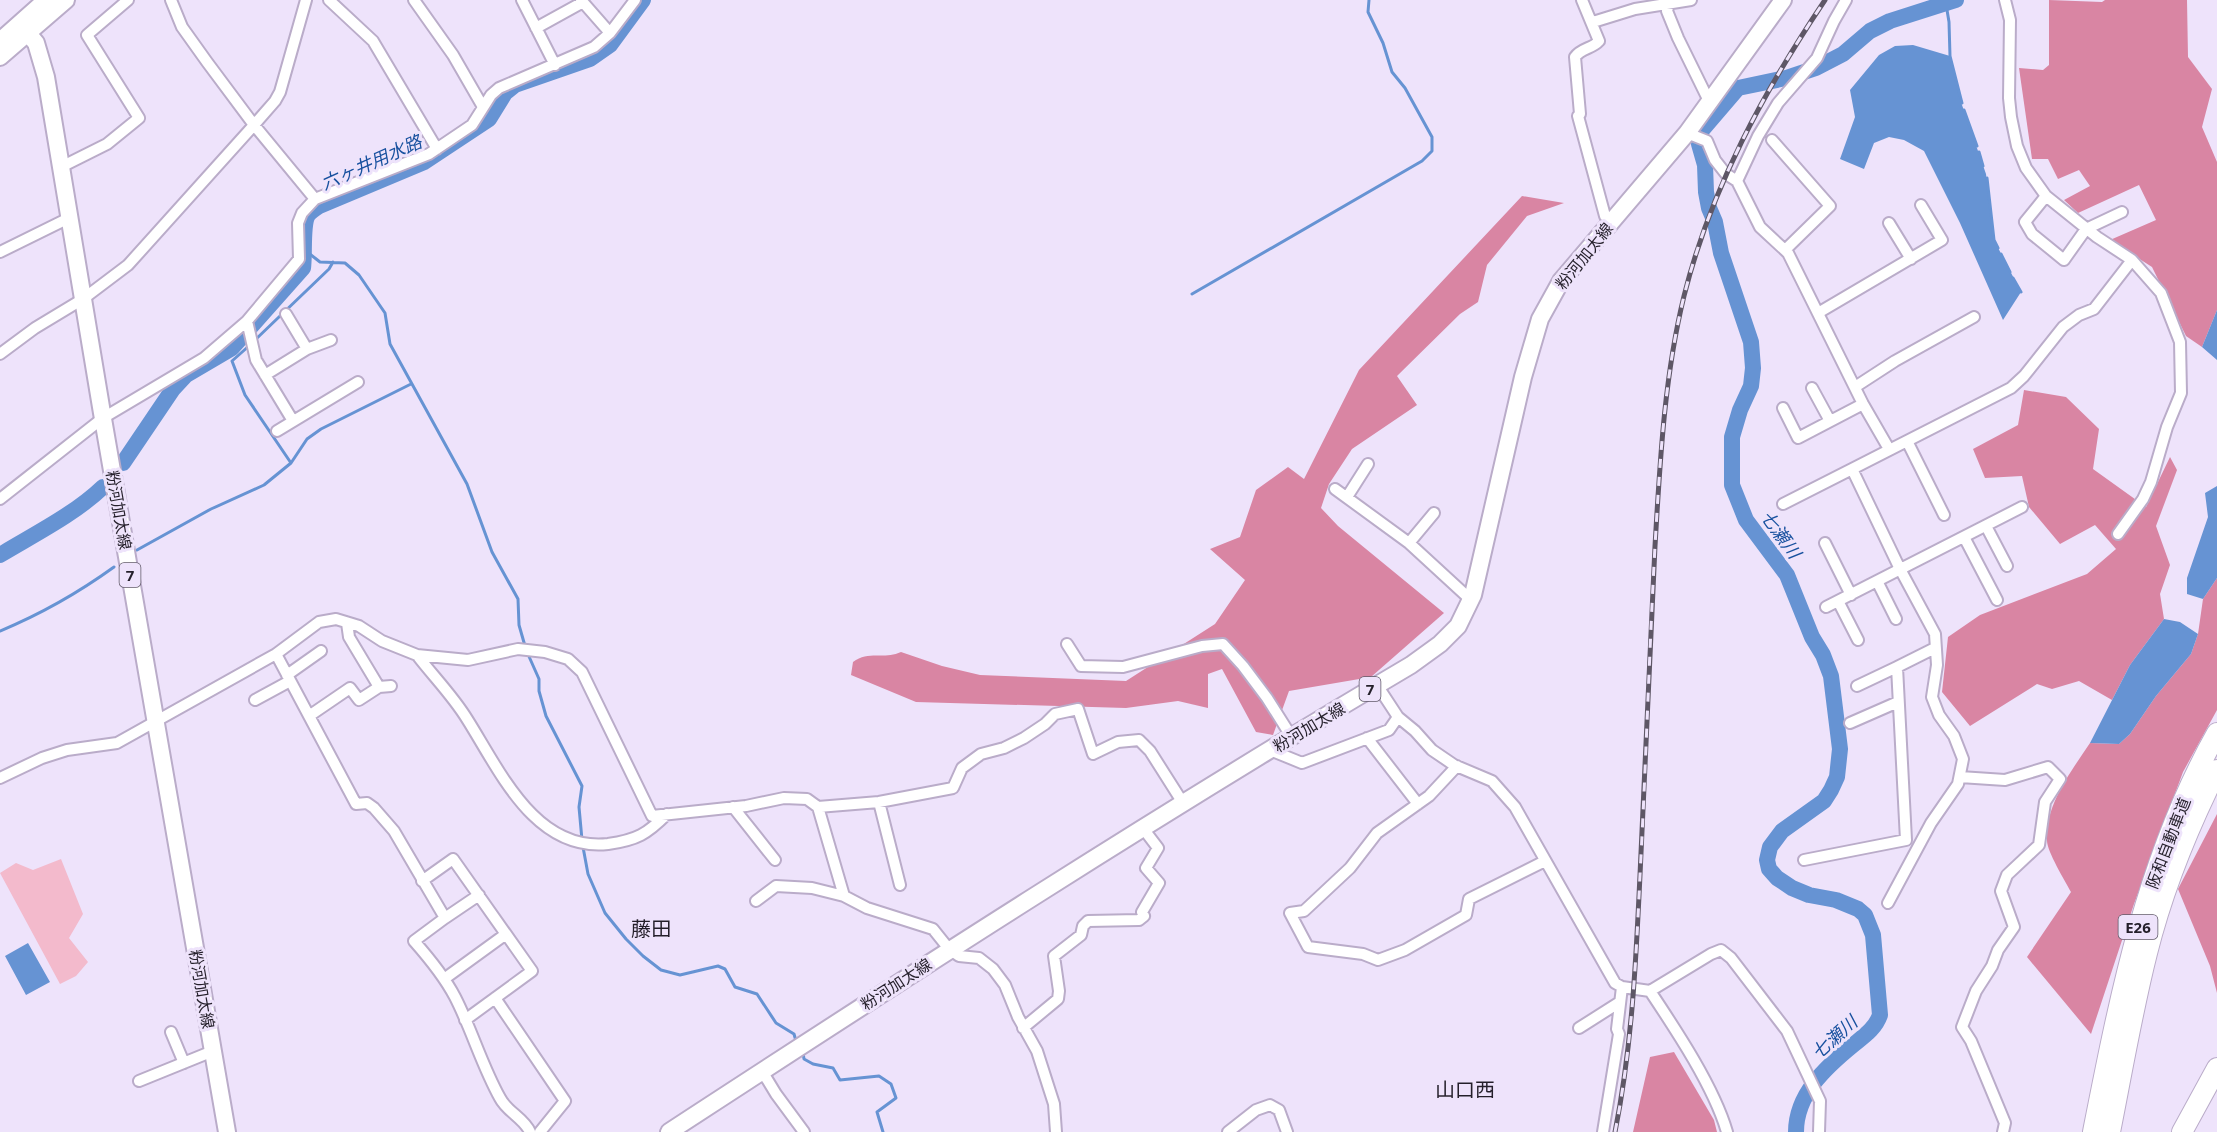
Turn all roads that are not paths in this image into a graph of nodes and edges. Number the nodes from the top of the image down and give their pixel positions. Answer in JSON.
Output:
{"nodes":[{"id":1,"x":46,"y":0,"type":"edge"},
{"id":2,"x":66,"y":0,"type":"edge"},
{"id":3,"x":128,"y":0,"type":"edge"},
{"id":4,"x":171,"y":0,"type":"edge"},
{"id":5,"x":306,"y":0,"type":"edge"},
{"id":6,"x":329,"y":0,"type":"edge"},
{"id":7,"x":414,"y":0,"type":"edge"},
{"id":8,"x":522,"y":0,"type":"edge"},
{"id":9,"x":635,"y":0,"type":"edge"},
{"id":10,"x":1582,"y":0,"type":"edge"},
{"id":11,"x":1691,"y":0,"type":"edge"},
{"id":12,"x":1783,"y":0,"type":"edge"},
{"id":13,"x":1846,"y":0,"type":"edge"},
{"id":14,"x":2005,"y":0,"type":"edge"},
{"id":15,"x":582,"y":1,"type":"edge"},
{"id":16,"x":1670,"y":1,"type":"edge"},
{"id":17,"x":1593,"y":22,"type":"junction"},
{"id":18,"x":536,"y":28,"type":"junction"},
{"id":19,"x":24,"y":29,"type":"junction"},
{"id":20,"x":610,"y":33,"type":"junction"},
{"id":21,"x":0,"y":41,"type":"edge"},
{"id":22,"x":0,"y":57,"type":"edge"},
{"id":23,"x":555,"y":65,"type":"junction"},
{"id":24,"x":1711,"y":99,"type":"junction"},
{"id":25,"x":483,"y":108,"type":"junction"},
{"id":26,"x":254,"y":125,"type":"junction"},
{"id":27,"x":1687,"y":133,"type":"junction"},
{"id":28,"x":1772,"y":140,"type":"dead end"},
{"id":29,"x":437,"y":149,"type":"junction"},
{"id":30,"x":61,"y":167,"type":"junction"},
{"id":31,"x":1737,"y":181,"type":"junction"},
{"id":32,"x":2046,"y":196,"type":"junction"},
{"id":33,"x":315,"y":199,"type":"junction"},
{"id":34,"x":1921,"y":205,"type":"dead end"},
{"id":35,"x":2122,"y":212,"type":"dead end"},
{"id":36,"x":69,"y":218,"type":"junction"},
{"id":37,"x":1611,"y":222,"type":"junction"},
{"id":38,"x":1889,"y":223,"type":"dead end"},
{"id":39,"x":2086,"y":230,"type":"junction"},
{"id":40,"x":1785,"y":250,"type":"junction"},
{"id":41,"x":0,"y":252,"type":"edge"},
{"id":42,"x":1911,"y":259,"type":"junction"},
{"id":43,"x":2132,"y":260,"type":"junction"},
{"id":44,"x":83,"y":299,"type":"junction"},
{"id":45,"x":1818,"y":313,"type":"junction"},
{"id":46,"x":286,"y":314,"type":"dead end"},
{"id":47,"x":1974,"y":317,"type":"dead end"},
{"id":48,"x":247,"y":321,"type":"junction"},
{"id":49,"x":331,"y":340,"type":"dead end"},
{"id":50,"x":307,"y":349,"type":"junction"},
{"id":51,"x":0,"y":354,"type":"edge"},
{"id":52,"x":265,"y":375,"type":"junction"},
{"id":53,"x":358,"y":382,"type":"dead end"},
{"id":54,"x":1855,"y":387,"type":"junction"},
{"id":55,"x":1812,"y":388,"type":"dead end"},
{"id":56,"x":1863,"y":404,"type":"junction"},
{"id":57,"x":1782,"y":408,"type":"dead end"},
{"id":58,"x":103,"y":418,"type":"junction"},
{"id":59,"x":293,"y":421,"type":"junction"},
{"id":60,"x":1830,"y":421,"type":"junction"},
{"id":61,"x":277,"y":431,"type":"dead end"},
{"id":62,"x":1907,"y":441,"type":"junction"},
{"id":63,"x":1889,"y":449,"type":"junction"},
{"id":64,"x":1368,"y":464,"type":"dead end"},
{"id":65,"x":1852,"y":469,"type":"junction"},
{"id":66,"x":1335,"y":489,"type":"dead end"},
{"id":67,"x":1347,"y":497,"type":"junction"},
{"id":68,"x":0,"y":499,"type":"edge"},
{"id":69,"x":1784,"y":504,"type":"dead end"},
{"id":70,"x":2022,"y":507,"type":"dead end"},
{"id":71,"x":1434,"y":513,"type":"dead end"},
{"id":72,"x":1944,"y":514,"type":"dead end"},
{"id":73,"x":1986,"y":526,"type":"junction"},
{"id":74,"x":2118,"y":534,"type":"dead end"},
{"id":75,"x":1964,"y":537,"type":"junction"},
{"id":76,"x":1409,"y":543,"type":"junction"},
{"id":77,"x":1825,"y":543,"type":"dead end"},
{"id":78,"x":2007,"y":566,"type":"dead end"},
{"id":79,"x":1900,"y":569,"type":"junction"},
{"id":80,"x":1877,"y":581,"type":"junction"},
{"id":81,"x":1851,"y":595,"type":"junction"},
{"id":82,"x":1471,"y":600,"type":"junction"},
{"id":83,"x":1997,"y":600,"type":"dead end"},
{"id":84,"x":1838,"y":601,"type":"junction"},
{"id":85,"x":1826,"y":608,"type":"dead end"},
{"id":86,"x":1896,"y":619,"type":"dead end"},
{"id":87,"x":347,"y":623,"type":"junction"},
{"id":88,"x":1858,"y":640,"type":"dead end"},
{"id":89,"x":1067,"y":644,"type":"dead end"},
{"id":90,"x":1935,"y":648,"type":"junction"},
{"id":91,"x":321,"y":651,"type":"dead end"},
{"id":92,"x":276,"y":654,"type":"junction"},
{"id":93,"x":417,"y":655,"type":"junction"},
{"id":94,"x":1897,"y":667,"type":"junction"},
{"id":95,"x":289,"y":678,"type":"junction"},
{"id":96,"x":1377,"y":685,"type":"junction"},
{"id":97,"x":1857,"y":686,"type":"dead end"},
{"id":98,"x":255,"y":700,"type":"dead end"},
{"id":99,"x":1898,"y":702,"type":"junction"},
{"id":100,"x":309,"y":716,"type":"junction"},
{"id":101,"x":1398,"y":717,"type":"junction"},
{"id":102,"x":155,"y":722,"type":"junction"},
{"id":103,"x":1850,"y":723,"type":"dead end"},
{"id":104,"x":2217,"y":733,"type":"edge"},
{"id":105,"x":1292,"y":736,"type":"junction"},
{"id":106,"x":1367,"y":738,"type":"junction"},
{"id":107,"x":1270,"y":750,"type":"junction"},
{"id":108,"x":1457,"y":766,"type":"junction"},
{"id":109,"x":2217,"y":770,"type":"edge"},
{"id":110,"x":1960,"y":777,"type":"junction"},
{"id":111,"x":0,"y":778,"type":"edge"},
{"id":112,"x":2217,"y":778,"type":"edge"},
{"id":113,"x":879,"y":802,"type":"junction"},
{"id":114,"x":1183,"y":803,"type":"junction"},
{"id":115,"x":1418,"y":804,"type":"junction"},
{"id":116,"x":734,"y":807,"type":"junction"},
{"id":117,"x":818,"y":807,"type":"junction"},
{"id":118,"x":667,"y":814,"type":"junction"},
{"id":119,"x":1142,"y":827,"type":"junction"},
{"id":120,"x":2180,"y":852,"type":"junction"},
{"id":121,"x":775,"y":860,"type":"dead end"},
{"id":122,"x":1804,"y":860,"type":"dead end"},
{"id":123,"x":1545,"y":861,"type":"junction"},
{"id":124,"x":422,"y":881,"type":"junction"},
{"id":125,"x":900,"y":885,"type":"dead end"},
{"id":126,"x":478,"y":895,"type":"junction"},
{"id":127,"x":844,"y":896,"type":"junction"},
{"id":128,"x":756,"y":901,"type":"dead end"},
{"id":129,"x":1888,"y":903,"type":"dead end"},
{"id":130,"x":445,"y":918,"type":"junction"},
{"id":131,"x":506,"y":934,"type":"junction"},
{"id":132,"x":949,"y":949,"type":"junction"},
{"id":133,"x":444,"y":979,"type":"junction"},
{"id":134,"x":1622,"y":987,"type":"junction"},
{"id":135,"x":1650,"y":990,"type":"junction"},
{"id":136,"x":495,"y":998,"type":"junction"},
{"id":137,"x":1620,"y":1002,"type":"junction"},
{"id":138,"x":465,"y":1020,"type":"junction"},
{"id":139,"x":1023,"y":1028,"type":"junction"},
{"id":140,"x":1579,"y":1029,"type":"dead end"},
{"id":141,"x":171,"y":1032,"type":"dead end"},
{"id":142,"x":213,"y":1051,"type":"junction"},
{"id":143,"x":184,"y":1063,"type":"junction"},
{"id":144,"x":2217,"y":1068,"type":"edge"},
{"id":145,"x":762,"y":1071,"type":"junction"},
{"id":146,"x":139,"y":1081,"type":"dead end"},
{"id":147,"x":2217,"y":1088,"type":"edge"},
{"id":148,"x":2188,"y":1131,"type":"edge"},
{"id":149,"x":227,"y":1132,"type":"edge"},
{"id":150,"x":530,"y":1132,"type":"edge"},
{"id":151,"x":540,"y":1132,"type":"edge"},
{"id":152,"x":669,"y":1132,"type":"edge"},
{"id":153,"x":804,"y":1132,"type":"edge"},
{"id":154,"x":1056,"y":1132,"type":"edge"},
{"id":155,"x":1228,"y":1132,"type":"edge"},
{"id":156,"x":1287,"y":1132,"type":"edge"},
{"id":157,"x":1603,"y":1132,"type":"edge"},
{"id":158,"x":1727,"y":1132,"type":"edge"},
{"id":159,"x":1820,"y":1132,"type":"edge"},
{"id":160,"x":2003,"y":1132,"type":"edge"},
{"id":161,"x":2093,"y":1132,"type":"edge"},
{"id":162,"x":2110,"y":1132,"type":"edge"}],
"edges":[{"from":1,"to":19,"type":"main road"},
{"from":2,"to":19,"type":"main road"},
{"from":3,"to":30,"type":"street"},
{"from":4,"to":26,"type":"street"},
{"from":5,"to":26,"type":"street"},
{"from":6,"to":29,"type":"street"},
{"from":7,"to":25,"type":"street"},
{"from":8,"to":18,"type":"street"},
{"from":9,"to":20,"type":"street"},
{"from":10,"to":17,"type":"street"},
{"from":11,"to":16,"type":"street"},
{"from":12,"to":24,"type":"main road","name":"粉河加太線","number":"7"},
{"from":13,"to":31,"type":"street"},
{"from":14,"to":32,"type":"street"},
{"from":15,"to":18,"type":"street"},
{"from":15,"to":20,"type":"street"},
{"from":16,"to":17,"type":"street"},
{"from":16,"to":24,"type":"street"},
{"from":17,"to":37,"type":"street"},
{"from":18,"to":23,"type":"street"},
{"from":19,"to":21,"type":"main road"},
{"from":19,"to":22,"type":"main road"},
{"from":19,"to":30,"type":"main road","name":"粉河加太線","number":"7"},
{"from":20,"to":23,"type":"street"},
{"from":23,"to":25,"type":"street"},
{"from":24,"to":27,"type":"main road","name":"粉河加太線","number":"7"},
{"from":25,"to":29,"type":"street"},
{"from":26,"to":33,"type":"street"},
{"from":26,"to":44,"type":"street"},
{"from":27,"to":31,"type":"street"},
{"from":27,"to":37,"type":"main road","name":"粉河加太線","number":"7"},
{"from":28,"to":40,"type":"street"},
{"from":29,"to":33,"type":"street"},
{"from":30,"to":36,"type":"main road","name":"粉河加太線","number":"7"},
{"from":31,"to":40,"type":"street"},
{"from":32,"to":39,"type":"street"},
{"from":32,"to":39,"type":"street"},
{"from":33,"to":48,"type":"street"},
{"from":34,"to":42,"type":"street"},
{"from":35,"to":39,"type":"street"},
{"from":36,"to":41,"type":"street"},
{"from":36,"to":44,"type":"main road","name":"粉河加太線","number":"7"},
{"from":37,"to":82,"type":"main road","name":"粉河加太線","number":"7"},
{"from":38,"to":42,"type":"street"},
{"from":39,"to":43,"type":"street"},
{"from":40,"to":45,"type":"street"},
{"from":42,"to":45,"type":"street"},
{"from":43,"to":62,"type":"street"},
{"from":43,"to":74,"type":"street"},
{"from":44,"to":51,"type":"street"},
{"from":44,"to":58,"type":"main road","name":"粉河加太線","number":"7"},
{"from":45,"to":54,"type":"street"},
{"from":46,"to":50,"type":"street"},
{"from":47,"to":54,"type":"street"},
{"from":48,"to":52,"type":"street"},
{"from":48,"to":58,"type":"street"},
{"from":49,"to":50,"type":"street"},
{"from":50,"to":52,"type":"street"},
{"from":52,"to":59,"type":"street"},
{"from":53,"to":59,"type":"street"},
{"from":54,"to":56,"type":"street"},
{"from":55,"to":60,"type":"street"},
{"from":56,"to":60,"type":"street"},
{"from":56,"to":63,"type":"street"},
{"from":57,"to":60,"type":"street"},
{"from":58,"to":68,"type":"street"},
{"from":58,"to":102,"type":"main road","name":"粉河加太線","number":"7"},
{"from":59,"to":61,"type":"street"},
{"from":62,"to":63,"type":"street"},
{"from":62,"to":72,"type":"street"},
{"from":63,"to":65,"type":"street"},
{"from":64,"to":67,"type":"street"},
{"from":65,"to":69,"type":"street"},
{"from":65,"to":79,"type":"street"},
{"from":66,"to":67,"type":"street"},
{"from":67,"to":76,"type":"street"},
{"from":70,"to":73,"type":"street"},
{"from":71,"to":76,"type":"street"},
{"from":73,"to":75,"type":"street"},
{"from":73,"to":78,"type":"street"},
{"from":75,"to":79,"type":"street"},
{"from":75,"to":83,"type":"street"},
{"from":76,"to":82,"type":"street"},
{"from":77,"to":81,"type":"street"},
{"from":79,"to":80,"type":"street"},
{"from":79,"to":90,"type":"street"},
{"from":80,"to":81,"type":"street"},
{"from":80,"to":86,"type":"street"},
{"from":81,"to":84,"type":"street"},
{"from":82,"to":96,"type":"main road","name":"粉河加太線","number":"7"},
{"from":84,"to":85,"type":"street"},
{"from":84,"to":88,"type":"street"},
{"from":87,"to":92,"type":"street"},
{"from":87,"to":93,"type":"street"},
{"from":87,"to":100,"type":"street"},
{"from":89,"to":105,"type":"street"},
{"from":90,"to":94,"type":"street"},
{"from":90,"to":110,"type":"street"},
{"from":91,"to":95,"type":"street"},
{"from":92,"to":95,"type":"street"},
{"from":92,"to":102,"type":"street"},
{"from":93,"to":118,"type":"street"},
{"from":93,"to":118,"type":"street"},
{"from":94,"to":97,"type":"street"},
{"from":94,"to":99,"type":"street"},
{"from":95,"to":98,"type":"street"},
{"from":95,"to":100,"type":"street"},
{"from":96,"to":101,"type":"street"},
{"from":96,"to":105,"type":"main road","name":"粉河加太線","number":"7"},
{"from":99,"to":103,"type":"street"},
{"from":99,"to":122,"type":"street"},
{"from":100,"to":124,"type":"street"},
{"from":101,"to":106,"type":"street"},
{"from":101,"to":108,"type":"street"},
{"from":102,"to":111,"type":"street"},
{"from":102,"to":142,"type":"main road","name":"粉河加太線","number":"7"},
{"from":104,"to":161,"type":"highway","name":"阪和自動車道","number":"E26"},
{"from":105,"to":107,"type":"main road","name":"粉河加太線","number":"7"},
{"from":106,"to":107,"type":"street"},
{"from":106,"to":115,"type":"street"},
{"from":107,"to":114,"type":"main road","name":"粉河加太線","number":"7"},
{"from":108,"to":115,"type":"street"},
{"from":108,"to":123,"type":"street"},
{"from":109,"to":120,"type":"highway","name":"阪和自動車道","number":"E26"},
{"from":110,"to":129,"type":"street"},
{"from":110,"to":160,"type":"street"},
{"from":112,"to":120,"type":"highway"},
{"from":113,"to":114,"type":"street"},
{"from":113,"to":117,"type":"street"},
{"from":113,"to":125,"type":"street"},
{"from":114,"to":119,"type":"main road","name":"粉河加太線","number":"7"},
{"from":115,"to":123,"type":"street"},
{"from":116,"to":117,"type":"street"},
{"from":116,"to":118,"type":"street"},
{"from":116,"to":121,"type":"street"},
{"from":117,"to":127,"type":"street"},
{"from":119,"to":132,"type":"main road","name":"粉河加太線","number":"7"},
{"from":119,"to":139,"type":"street"},
{"from":120,"to":162,"type":"highway","name":"阪和自動車道","number":"E26"},
{"from":123,"to":134,"type":"street"},
{"from":124,"to":126,"type":"street"},
{"from":124,"to":130,"type":"street"},
{"from":126,"to":130,"type":"street"},
{"from":126,"to":131,"type":"street"},
{"from":127,"to":128,"type":"street"},
{"from":127,"to":132,"type":"street"},
{"from":130,"to":133,"type":"street"},
{"from":131,"to":133,"type":"street"},
{"from":131,"to":136,"type":"street"},
{"from":132,"to":139,"type":"street"},
{"from":132,"to":145,"type":"main road","name":"粉河加太線","number":"7"},
{"from":133,"to":138,"type":"street"},
{"from":134,"to":135,"type":"street"},
{"from":134,"to":137,"type":"street"},
{"from":135,"to":158,"type":"street"},
{"from":135,"to":159,"type":"street"},
{"from":136,"to":138,"type":"street"},
{"from":136,"to":151,"type":"street"},
{"from":137,"to":140,"type":"street"},
{"from":137,"to":157,"type":"street"},
{"from":138,"to":150,"type":"street"},
{"from":139,"to":154,"type":"street"},
{"from":141,"to":143,"type":"street"},
{"from":142,"to":143,"type":"street"},
{"from":142,"to":149,"type":"main road","name":"粉河加太線","number":"7"},
{"from":143,"to":146,"type":"street"},
{"from":144,"to":148,"type":"highway"},
{"from":145,"to":152,"type":"main road","name":"粉河加太線","number":"7"},
{"from":145,"to":153,"type":"street"},
{"from":147,"to":148,"type":"highway"},
{"from":155,"to":156,"type":"street"}]}
